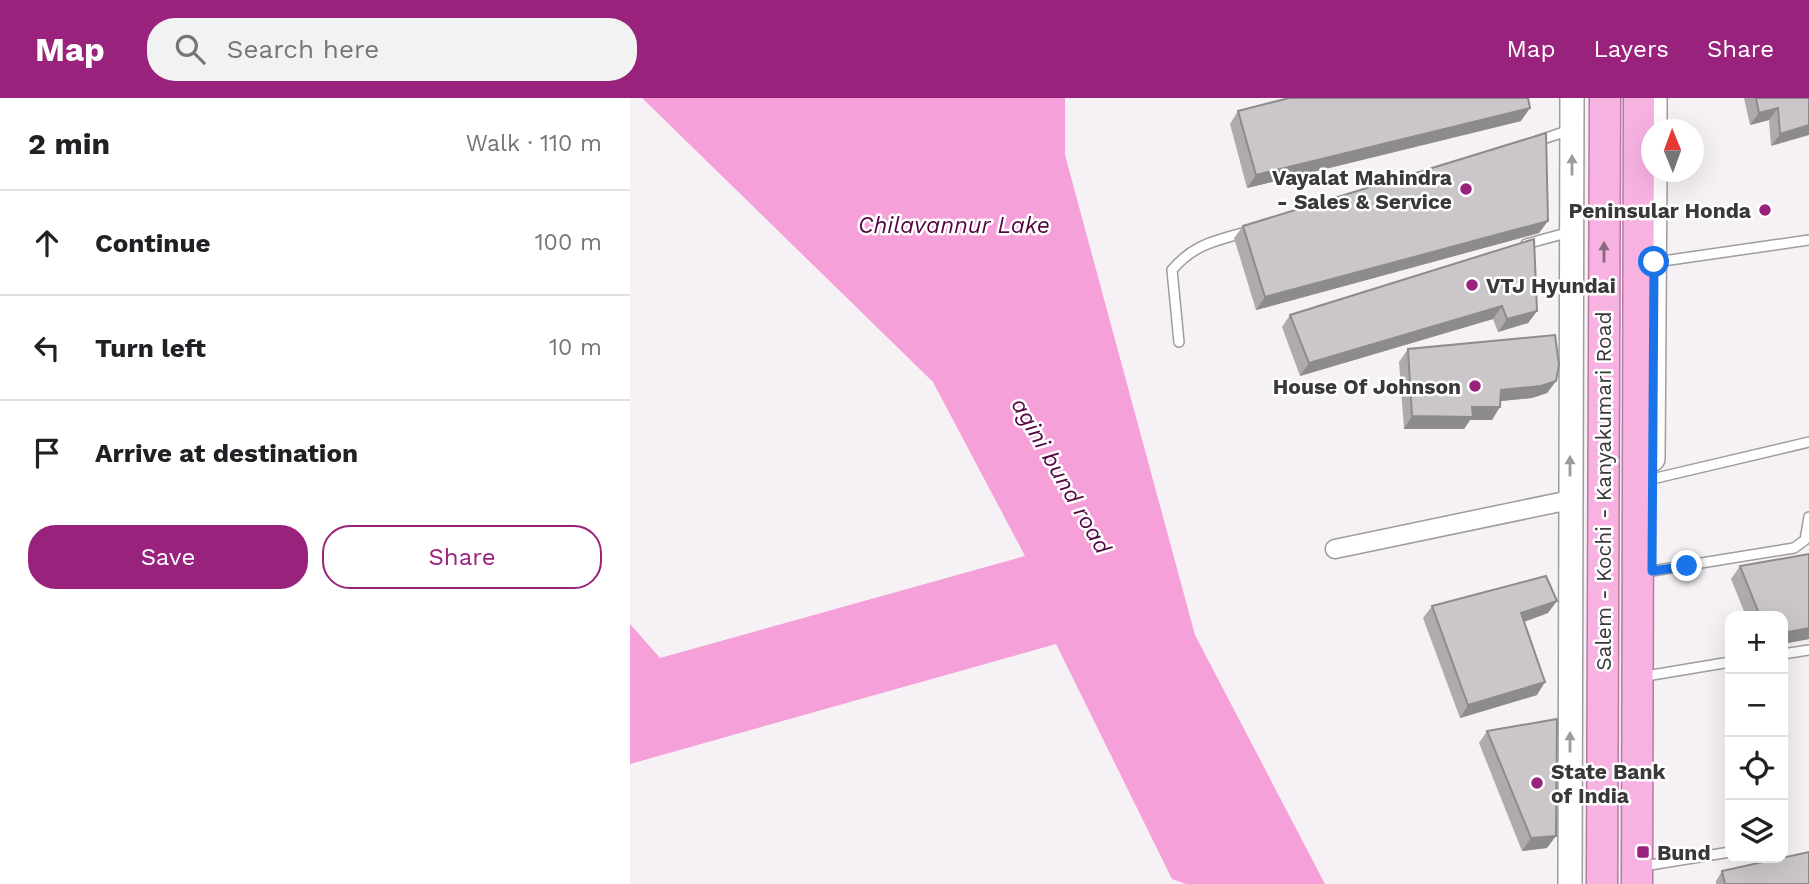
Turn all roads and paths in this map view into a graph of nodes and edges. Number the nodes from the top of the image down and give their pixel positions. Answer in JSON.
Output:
{"nodes":[{"id":1,"x":1572,"y":98,"type":"edge"},
{"id":2,"x":1605,"y":98,"type":"edge"},
{"id":3,"x":1639,"y":98,"type":"edge"},
{"id":4,"x":1655,"y":98,"type":"edge"},
{"id":5,"x":1655,"y":119,"type":"edge"},
{"id":6,"x":1572,"y":130,"type":"junction"},
{"id":7,"x":1521,"y":146,"type":"edge"},
{"id":8,"x":1655,"y":182,"type":"edge"},
{"id":9,"x":1261,"y":227,"type":"edge"},
{"id":10,"x":1572,"y":231,"type":"junction"},
{"id":11,"x":1809,"y":240,"type":"edge"},
{"id":12,"x":1518,"y":246,"type":"edge"},
{"id":13,"x":1654,"y":262,"type":"junction"},
{"id":14,"x":1179,"y":342,"type":"dead end"},
{"id":15,"x":1809,"y":442,"type":"edge"},
{"id":16,"x":1652,"y":479,"type":"junction"},
{"id":17,"x":1570,"y":499,"type":"junction"},
{"id":18,"x":1809,"y":517,"type":"edge"},
{"id":19,"x":1335,"y":549,"type":"dead end"},
{"id":20,"x":1652,"y":571,"type":"junction"},
{"id":21,"x":1809,"y":650,"type":"edge"},
{"id":22,"x":1788,"y":653,"type":"edge"},
{"id":23,"x":1725,"y":663,"type":"edge"},
{"id":24,"x":1652,"y":675,"type":"junction"},
{"id":25,"x":1725,"y":853,"type":"edge"},
{"id":26,"x":1644,"y":874,"type":"edge"},
{"id":27,"x":1570,"y":884,"type":"edge"},
{"id":28,"x":1602,"y":884,"type":"edge"},
{"id":29,"x":1650,"y":884,"type":"edge"}],
"edges":[{"from":1,"to":6,"type":"street"},
{"from":28,"to":2,"type":"highway","name":"Salem - Kochi - Kanyakumari Road","one_way":true},
{"from":3,"to":26,"type":"highway","name":"Salem - Kochi - Kanyakumari Road"},
{"from":4,"to":5,"type":"street"},
{"from":6,"to":7,"type":"lane"},
{"from":10,"to":6,"type":"street","one_way":true},
{"from":8,"to":13,"type":"street"},
{"from":9,"to":14,"type":"lane"},
{"from":10,"to":12,"type":"lane"},
{"from":17,"to":10,"type":"street","one_way":true},
{"from":11,"to":13,"type":"lane"},
{"from":13,"to":16,"type":"street"},
{"from":15,"to":16,"type":"lane"},
{"from":16,"to":20,"type":"street"},
{"from":17,"to":19,"type":"street"},
{"from":27,"to":17,"type":"street","one_way":true},
{"from":18,"to":20,"type":"lane"},
{"from":20,"to":24,"type":"street"},
{"from":21,"to":22,"type":"lane"},
{"from":23,"to":24,"type":"lane"},
{"from":24,"to":26,"type":"street"},
{"from":25,"to":26,"type":"lane"},
{"from":26,"to":29,"type":"street"}]}
